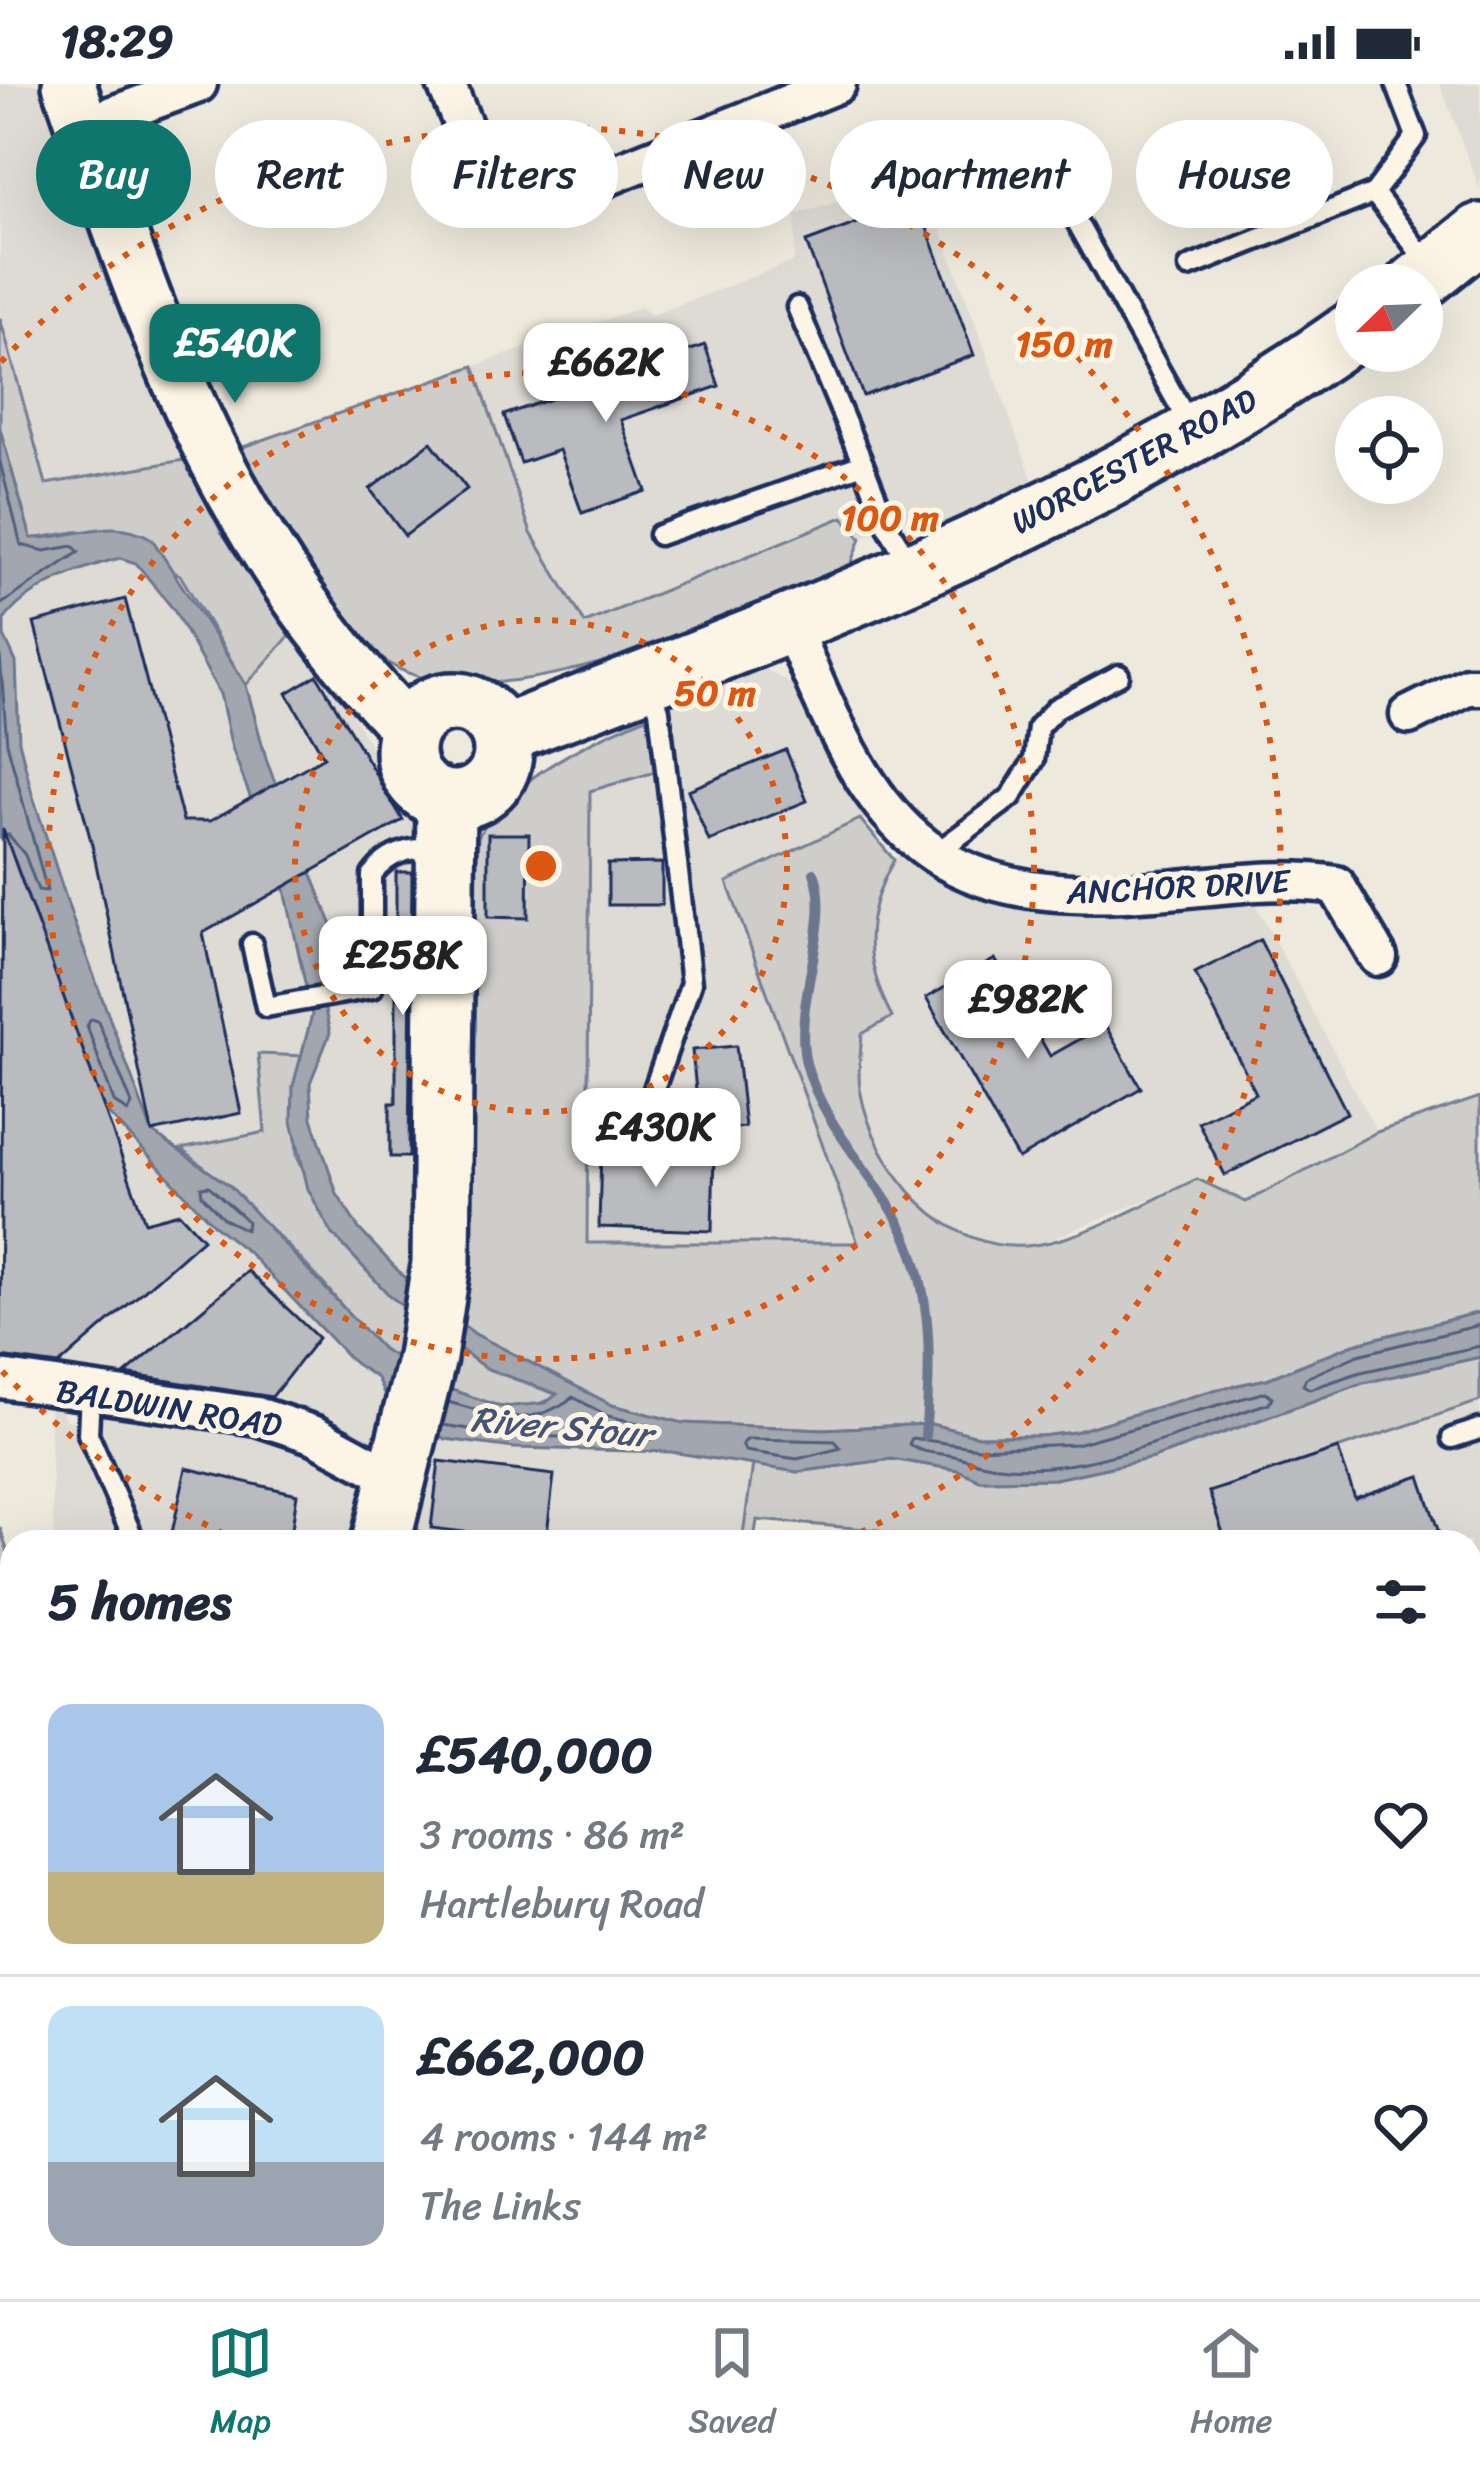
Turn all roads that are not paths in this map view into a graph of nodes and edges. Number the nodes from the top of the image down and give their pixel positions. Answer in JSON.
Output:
{"nodes":[{"id":1,"x":198,"y":84,"type":"edge"},
{"id":2,"x":446,"y":84,"type":"edge"},
{"id":3,"x":837,"y":84,"type":"edge"},
{"id":4,"x":1396,"y":84,"type":"edge"},
{"id":5,"x":76,"y":105,"type":"edge"},
{"id":6,"x":1374,"y":193,"type":"junction"},
{"id":7,"x":1080,"y":228,"type":"edge"},
{"id":8,"x":1480,"y":233,"type":"edge"},
{"id":9,"x":1416,"y":264,"type":"edge"},
{"id":10,"x":1441,"y":264,"type":"edge"},
{"id":11,"x":1189,"y":267,"type":"dead end"},
{"id":12,"x":797,"y":307,"type":"dead end"},
{"id":13,"x":1335,"y":342,"type":"edge"},
{"id":14,"x":1195,"y":433,"type":"junction"},
{"id":15,"x":863,"y":464,"type":"junction"},
{"id":16,"x":659,"y":535,"type":"dead end"},
{"id":17,"x":915,"y":571,"type":"junction"},
{"id":18,"x":790,"y":623,"type":"junction"},
{"id":19,"x":1119,"y":675,"type":"dead end"},
{"id":20,"x":647,"y":680,"type":"junction"},
{"id":21,"x":1480,"y":686,"type":"edge"},
{"id":22,"x":1409,"y":715,"type":"dead end"},
{"id":23,"x":409,"y":730,"type":"junction"},
{"id":24,"x":501,"y":735,"type":"junction"},
{"id":25,"x":446,"y":825,"type":"junction"},
{"id":26,"x":935,"y":854,"type":"junction"},
{"id":27,"x":251,"y":944,"type":"dead end"},
{"id":28,"x":1378,"y":957,"type":"dead end"},
{"id":29,"x":655,"y":1089,"type":"dead end"},
{"id":30,"x":0,"y":1378,"type":"edge"},
{"id":31,"x":90,"y":1394,"type":"junction"},
{"id":32,"x":1480,"y":1429,"type":"edge"},
{"id":33,"x":1452,"y":1438,"type":"dead end"},
{"id":34,"x":392,"y":1505,"type":"edge"},
{"id":35,"x":130,"y":1530,"type":"edge"}],
"edges":[{"from":1,"to":5,"type":"street"},
{"from":2,"to":3,"type":"street"},
{"from":4,"to":6,"type":"lane"},
{"from":5,"to":23,"type":"main road"},
{"from":6,"to":9,"type":"lane"},
{"from":6,"to":11,"type":"lane"},
{"from":7,"to":14,"type":"lane"},
{"from":8,"to":10,"type":"main road"},
{"from":12,"to":15,"type":"lane"},
{"from":13,"to":14,"type":"main road","name":"WORCESTER ROAD"},
{"from":14,"to":17,"type":"main road","name":"WORCESTER ROAD"},
{"from":15,"to":16,"type":"lane"},
{"from":15,"to":17,"type":"lane"},
{"from":17,"to":18,"type":"main road","name":"WORCESTER ROAD"},
{"from":18,"to":20,"type":"main road","name":"WORCESTER ROAD"},
{"from":18,"to":26,"type":"street","name":"ANCHOR DRIVE"},
{"from":19,"to":26,"type":"lane"},
{"from":20,"to":24,"type":"main road","name":"WORCESTER ROAD"},
{"from":20,"to":29,"type":"lane"},
{"from":21,"to":22,"type":"street"},
{"from":23,"to":24,"type":"main road"},
{"from":23,"to":25,"type":"main road"},
{"from":24,"to":25,"type":"main road"},
{"from":25,"to":27,"type":"lane"},
{"from":25,"to":34,"type":"main road"},
{"from":26,"to":28,"type":"street","name":"ANCHOR DRIVE"},
{"from":30,"to":31,"type":"street","name":"BALDWIN ROAD"},
{"from":31,"to":34,"type":"street","name":"BALDWIN ROAD"},
{"from":31,"to":35,"type":"lane"},
{"from":32,"to":33,"type":"lane"}]}
